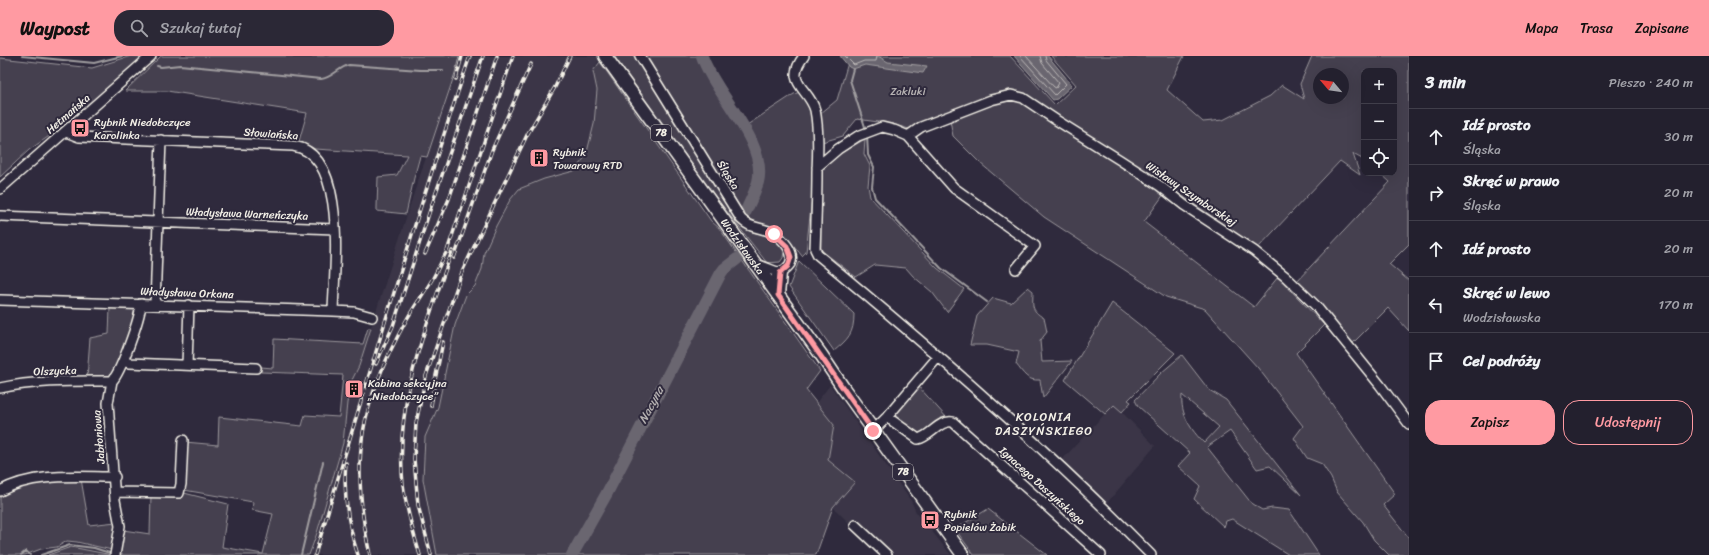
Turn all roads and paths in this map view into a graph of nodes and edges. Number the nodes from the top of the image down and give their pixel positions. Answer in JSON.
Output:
{"nodes":[{"id":1,"x":151,"y":56,"type":"edge"},
{"id":2,"x":640,"y":56,"type":"edge"},
{"id":3,"x":804,"y":56,"type":"edge"},
{"id":4,"x":607,"y":58,"type":"edge"},
{"id":5,"x":66,"y":132,"type":"junction"},
{"id":6,"x":908,"y":136,"type":"junction"},
{"id":7,"x":161,"y":140,"type":"junction"},
{"id":8,"x":818,"y":147,"type":"junction"},
{"id":9,"x":838,"y":149,"type":"junction"},
{"id":10,"x":818,"y":168,"type":"junction"},
{"id":11,"x":0,"y":189,"type":"edge"},
{"id":12,"x":0,"y":216,"type":"edge"},
{"id":13,"x":158,"y":222,"type":"junction"},
{"id":14,"x":335,"y":229,"type":"junction"},
{"id":15,"x":756,"y":264,"type":"junction"},
{"id":16,"x":1016,"y":268,"type":"dead end"},
{"id":17,"x":780,"y":273,"type":"junction"},
{"id":18,"x":769,"y":282,"type":"junction"},
{"id":19,"x":778,"y":295,"type":"junction"},
{"id":20,"x":0,"y":300,"type":"edge"},
{"id":21,"x":141,"y":304,"type":"junction"},
{"id":22,"x":156,"y":304,"type":"junction"},
{"id":23,"x":189,"y":305,"type":"junction"},
{"id":24,"x":333,"y":310,"type":"junction"},
{"id":25,"x":372,"y":316,"type":"dead end"},
{"id":26,"x":938,"y":357,"type":"junction"},
{"id":27,"x":123,"y":361,"type":"junction"},
{"id":28,"x":187,"y":365,"type":"junction"},
{"id":29,"x":256,"y":368,"type":"dead end"},
{"id":30,"x":112,"y":381,"type":"junction"},
{"id":31,"x":0,"y":388,"type":"edge"},
{"id":32,"x":887,"y":418,"type":"junction"},
{"id":33,"x":1409,"y":424,"type":"edge"},
{"id":34,"x":873,"y":431,"type":"junction"},
{"id":35,"x":183,"y":440,"type":"dead end"},
{"id":36,"x":115,"y":477,"type":"junction"},
{"id":37,"x":0,"y":491,"type":"edge"},
{"id":38,"x":115,"y":492,"type":"junction"},
{"id":39,"x":855,"y":525,"type":"dead end"},
{"id":40,"x":115,"y":555,"type":"edge"},
{"id":41,"x":887,"y":555,"type":"edge"},
{"id":42,"x":963,"y":555,"type":"edge"},
{"id":43,"x":1101,"y":555,"type":"edge"},
{"id":44,"x":1151,"y":555,"type":"edge"}],
"edges":[{"from":1,"to":5,"type":"street","name":"Hetmańska"},
{"from":2,"to":17,"type":"street","name":"Śląska"},
{"from":3,"to":8,"type":"street"},
{"from":4,"to":15,"type":"main road","name":"Wodzisławska","number":"78"},
{"from":5,"to":7,"type":"street","name":"Słowiańska"},
{"from":5,"to":11,"type":"street","name":"Hetmańska"},
{"from":6,"to":9,"type":"street"},
{"from":6,"to":16,"type":"street"},
{"from":6,"to":33,"type":"street","name":"Wisławy Szymborskiej"},
{"from":7,"to":13,"type":"street"},
{"from":7,"to":14,"type":"street","name":"Słowiańska"},
{"from":8,"to":9,"type":"street"},
{"from":8,"to":10,"type":"street"},
{"from":9,"to":10,"type":"street"},
{"from":10,"to":26,"type":"street"},
{"from":12,"to":13,"type":"street","name":"Władysława Warneńczyka"},
{"from":13,"to":14,"type":"street","name":"Władysława Warneńczyka"},
{"from":13,"to":22,"type":"street"},
{"from":14,"to":24,"type":"street","name":"Słowiańska"},
{"from":15,"to":17,"type":"street"},
{"from":15,"to":18,"type":"main road","name":"Wodzisławska","number":"78"},
{"from":17,"to":18,"type":"street","name":"Śląska"},
{"from":17,"to":19,"type":"main road"},
{"from":18,"to":19,"type":"main road","name":"Wodzisławska","number":"78"},
{"from":19,"to":34,"type":"main road","name":"Wodzisławska","number":"78"},
{"from":20,"to":21,"type":"street","name":"Władysława Orkana"},
{"from":21,"to":22,"type":"street","name":"Władysława Orkana"},
{"from":21,"to":27,"type":"street","name":"Jabłoniowa"},
{"from":22,"to":23,"type":"street","name":"Władysława Orkana"},
{"from":23,"to":24,"type":"street","name":"Władysława Orkana"},
{"from":23,"to":28,"type":"street"},
{"from":24,"to":25,"type":"street","name":"Władysława Orkana"},
{"from":26,"to":32,"type":"street"},
{"from":26,"to":44,"type":"street"},
{"from":27,"to":28,"type":"street"},
{"from":27,"to":30,"type":"street","name":"Jabłoniowa"},
{"from":28,"to":29,"type":"street"},
{"from":30,"to":31,"type":"street","name":"Olszycka"},
{"from":30,"to":36,"type":"street","name":"Jabłoniowa"},
{"from":32,"to":34,"type":"street"},
{"from":32,"to":43,"type":"street","name":"Ignacego Daszyńskiego"},
{"from":34,"to":42,"type":"main road","name":"Wodzisławska","number":"78"},
{"from":35,"to":38,"type":"street"},
{"from":36,"to":37,"type":"street"},
{"from":36,"to":38,"type":"street","name":"Jabłoniowa"},
{"from":38,"to":40,"type":"street","name":"Jabłoniowa"},
{"from":39,"to":41,"type":"street"}]}
